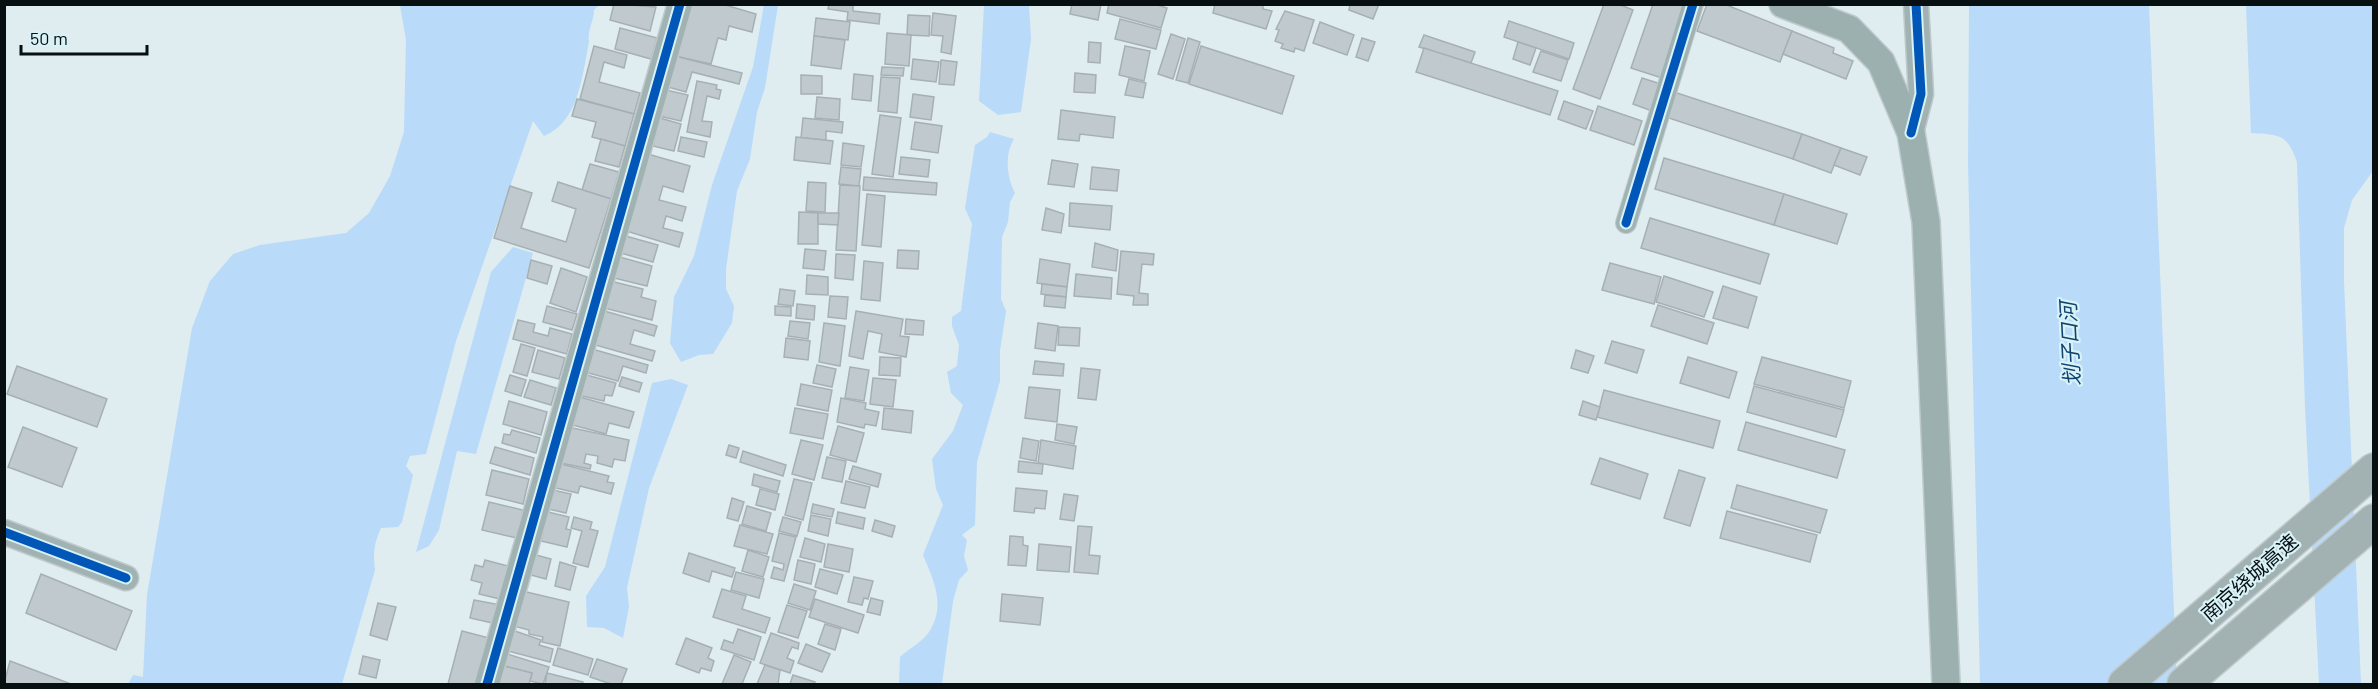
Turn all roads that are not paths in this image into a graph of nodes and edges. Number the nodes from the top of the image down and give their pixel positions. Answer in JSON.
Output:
{"nodes":[{"id":1,"x":680,"y":4,"type":"edge"},
{"id":2,"x":1693,"y":4,"type":"edge"},
{"id":3,"x":1783,"y":4,"type":"edge"},
{"id":4,"x":1916,"y":4,"type":"edge"},
{"id":5,"x":1911,"y":133,"type":"junction"},
{"id":6,"x":1626,"y":223,"type":"dead end"},
{"id":7,"x":2373,"y":470,"type":"edge"},
{"id":8,"x":2373,"y":521,"type":"edge"},
{"id":9,"x":4,"y":532,"type":"edge"},
{"id":10,"x":126,"y":578,"type":"dead end"},
{"id":11,"x":488,"y":684,"type":"edge"},
{"id":12,"x":1946,"y":684,"type":"edge"},
{"id":13,"x":2125,"y":684,"type":"edge"},
{"id":14,"x":2184,"y":684,"type":"edge"}],
"edges":[{"from":1,"to":11,"type":"street"},
{"from":2,"to":6,"type":"street"},
{"from":3,"to":5,"type":"main road"},
{"from":4,"to":5,"type":"street"},
{"from":5,"to":12,"type":"main road"},
{"from":7,"to":13,"type":"highway","name":"南京绕城高速"},
{"from":8,"to":14,"type":"highway","name":"南京绕城高速"},
{"from":9,"to":10,"type":"street"}]}
